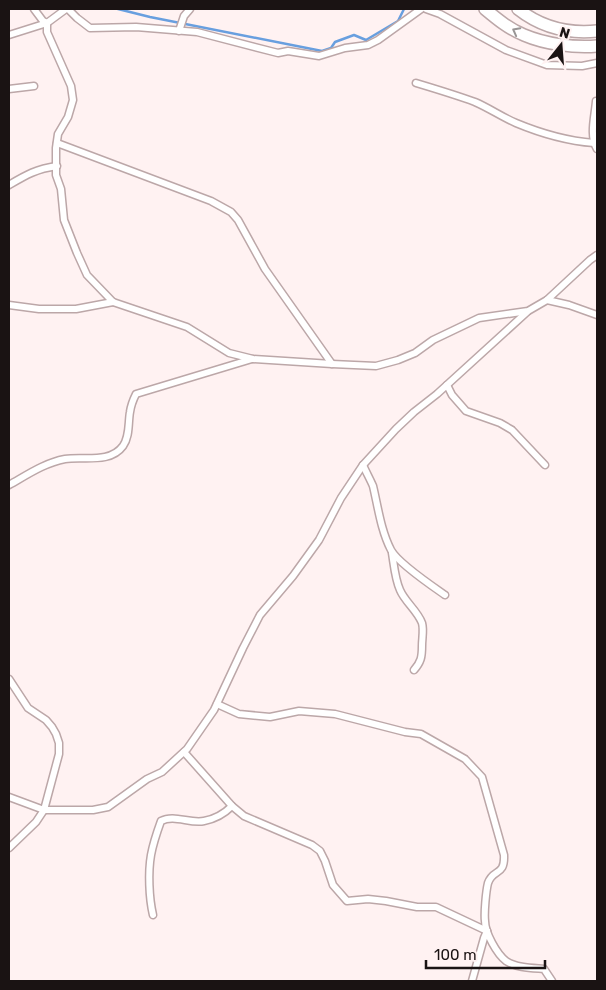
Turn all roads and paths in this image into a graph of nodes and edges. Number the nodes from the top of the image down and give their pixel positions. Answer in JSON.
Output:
{"nodes":[{"id":1,"x":34,"y":9,"type":"edge"},
{"id":2,"x":67,"y":9,"type":"edge"},
{"id":3,"x":190,"y":9,"type":"edge"},
{"id":4,"x":421,"y":9,"type":"edge"},
{"id":5,"x":426,"y":9,"type":"edge"},
{"id":6,"x":485,"y":9,"type":"edge"},
{"id":7,"x":518,"y":9,"type":"edge"},
{"id":8,"x":48,"y":23,"type":"junction"},
{"id":9,"x":179,"y":29,"type":"junction"},
{"id":10,"x":597,"y":31,"type":"edge"},
{"id":11,"x":9,"y":35,"type":"edge"},
{"id":12,"x":597,"y":46,"type":"edge"},
{"id":13,"x":597,"y":63,"type":"edge"},
{"id":14,"x":416,"y":83,"type":"dead end"},
{"id":15,"x":34,"y":86,"type":"dead end"},
{"id":16,"x":9,"y":89,"type":"edge"},
{"id":17,"x":596,"y":101,"type":"edge"},
{"id":18,"x":56,"y":143,"type":"junction"},
{"id":19,"x":596,"y":146,"type":"edge"},
{"id":20,"x":57,"y":166,"type":"junction"},
{"id":21,"x":9,"y":185,"type":"edge"},
{"id":22,"x":597,"y":255,"type":"edge"},
{"id":23,"x":547,"y":300,"type":"junction"},
{"id":24,"x":112,"y":302,"type":"junction"},
{"id":25,"x":9,"y":305,"type":"edge"},
{"id":26,"x":528,"y":311,"type":"junction"},
{"id":27,"x":597,"y":315,"type":"edge"},
{"id":28,"x":254,"y":359,"type":"junction"},
{"id":29,"x":332,"y":364,"type":"junction"},
{"id":30,"x":447,"y":385,"type":"junction"},
{"id":31,"x":363,"y":465,"type":"junction"},
{"id":32,"x":545,"y":466,"type":"dead end"},
{"id":33,"x":9,"y":485,"type":"edge"},
{"id":34,"x":392,"y":551,"type":"junction"},
{"id":35,"x":445,"y":595,"type":"dead end"},
{"id":36,"x":414,"y":670,"type":"dead end"},
{"id":37,"x":9,"y":679,"type":"edge"},
{"id":38,"x":217,"y":704,"type":"junction"},
{"id":39,"x":184,"y":752,"type":"junction"},
{"id":40,"x":9,"y":797,"type":"edge"},
{"id":41,"x":232,"y":806,"type":"junction"},
{"id":42,"x":44,"y":810,"type":"junction"},
{"id":43,"x":9,"y":848,"type":"edge"},
{"id":44,"x":153,"y":914,"type":"dead end"},
{"id":45,"x":487,"y":931,"type":"junction"},
{"id":46,"x":472,"y":981,"type":"edge"},
{"id":47,"x":552,"y":981,"type":"edge"}],
"edges":[{"from":1,"to":8,"type":"street"},
{"from":2,"to":8,"type":"street"},
{"from":2,"to":9,"type":"street"},
{"from":3,"to":9,"type":"street"},
{"from":4,"to":9,"type":"street"},
{"from":5,"to":13,"type":"street"},
{"from":12,"to":6,"type":"highway","one_way":true},
{"from":7,"to":10,"type":"highway"},
{"from":8,"to":11,"type":"street"},
{"from":8,"to":18,"type":"street"},
{"from":14,"to":19,"type":"street"},
{"from":15,"to":16,"type":"street"},
{"from":17,"to":19,"type":"street"},
{"from":18,"to":20,"type":"street"},
{"from":18,"to":29,"type":"street"},
{"from":20,"to":21,"type":"street"},
{"from":20,"to":24,"type":"street"},
{"from":22,"to":23,"type":"street"},
{"from":23,"to":26,"type":"street"},
{"from":23,"to":27,"type":"street"},
{"from":24,"to":25,"type":"street"},
{"from":24,"to":28,"type":"street"},
{"from":26,"to":29,"type":"street"},
{"from":26,"to":30,"type":"street"},
{"from":28,"to":29,"type":"street"},
{"from":28,"to":33,"type":"street"},
{"from":30,"to":31,"type":"street"},
{"from":30,"to":32,"type":"street"},
{"from":31,"to":34,"type":"street"},
{"from":31,"to":38,"type":"street"},
{"from":34,"to":35,"type":"street"},
{"from":34,"to":36,"type":"street"},
{"from":37,"to":42,"type":"street"},
{"from":38,"to":39,"type":"street"},
{"from":38,"to":45,"type":"street"},
{"from":39,"to":41,"type":"street"},
{"from":39,"to":42,"type":"street"},
{"from":40,"to":42,"type":"street"},
{"from":41,"to":44,"type":"street"},
{"from":41,"to":45,"type":"street"},
{"from":42,"to":43,"type":"street"},
{"from":45,"to":46,"type":"street"},
{"from":45,"to":47,"type":"street"}]}
